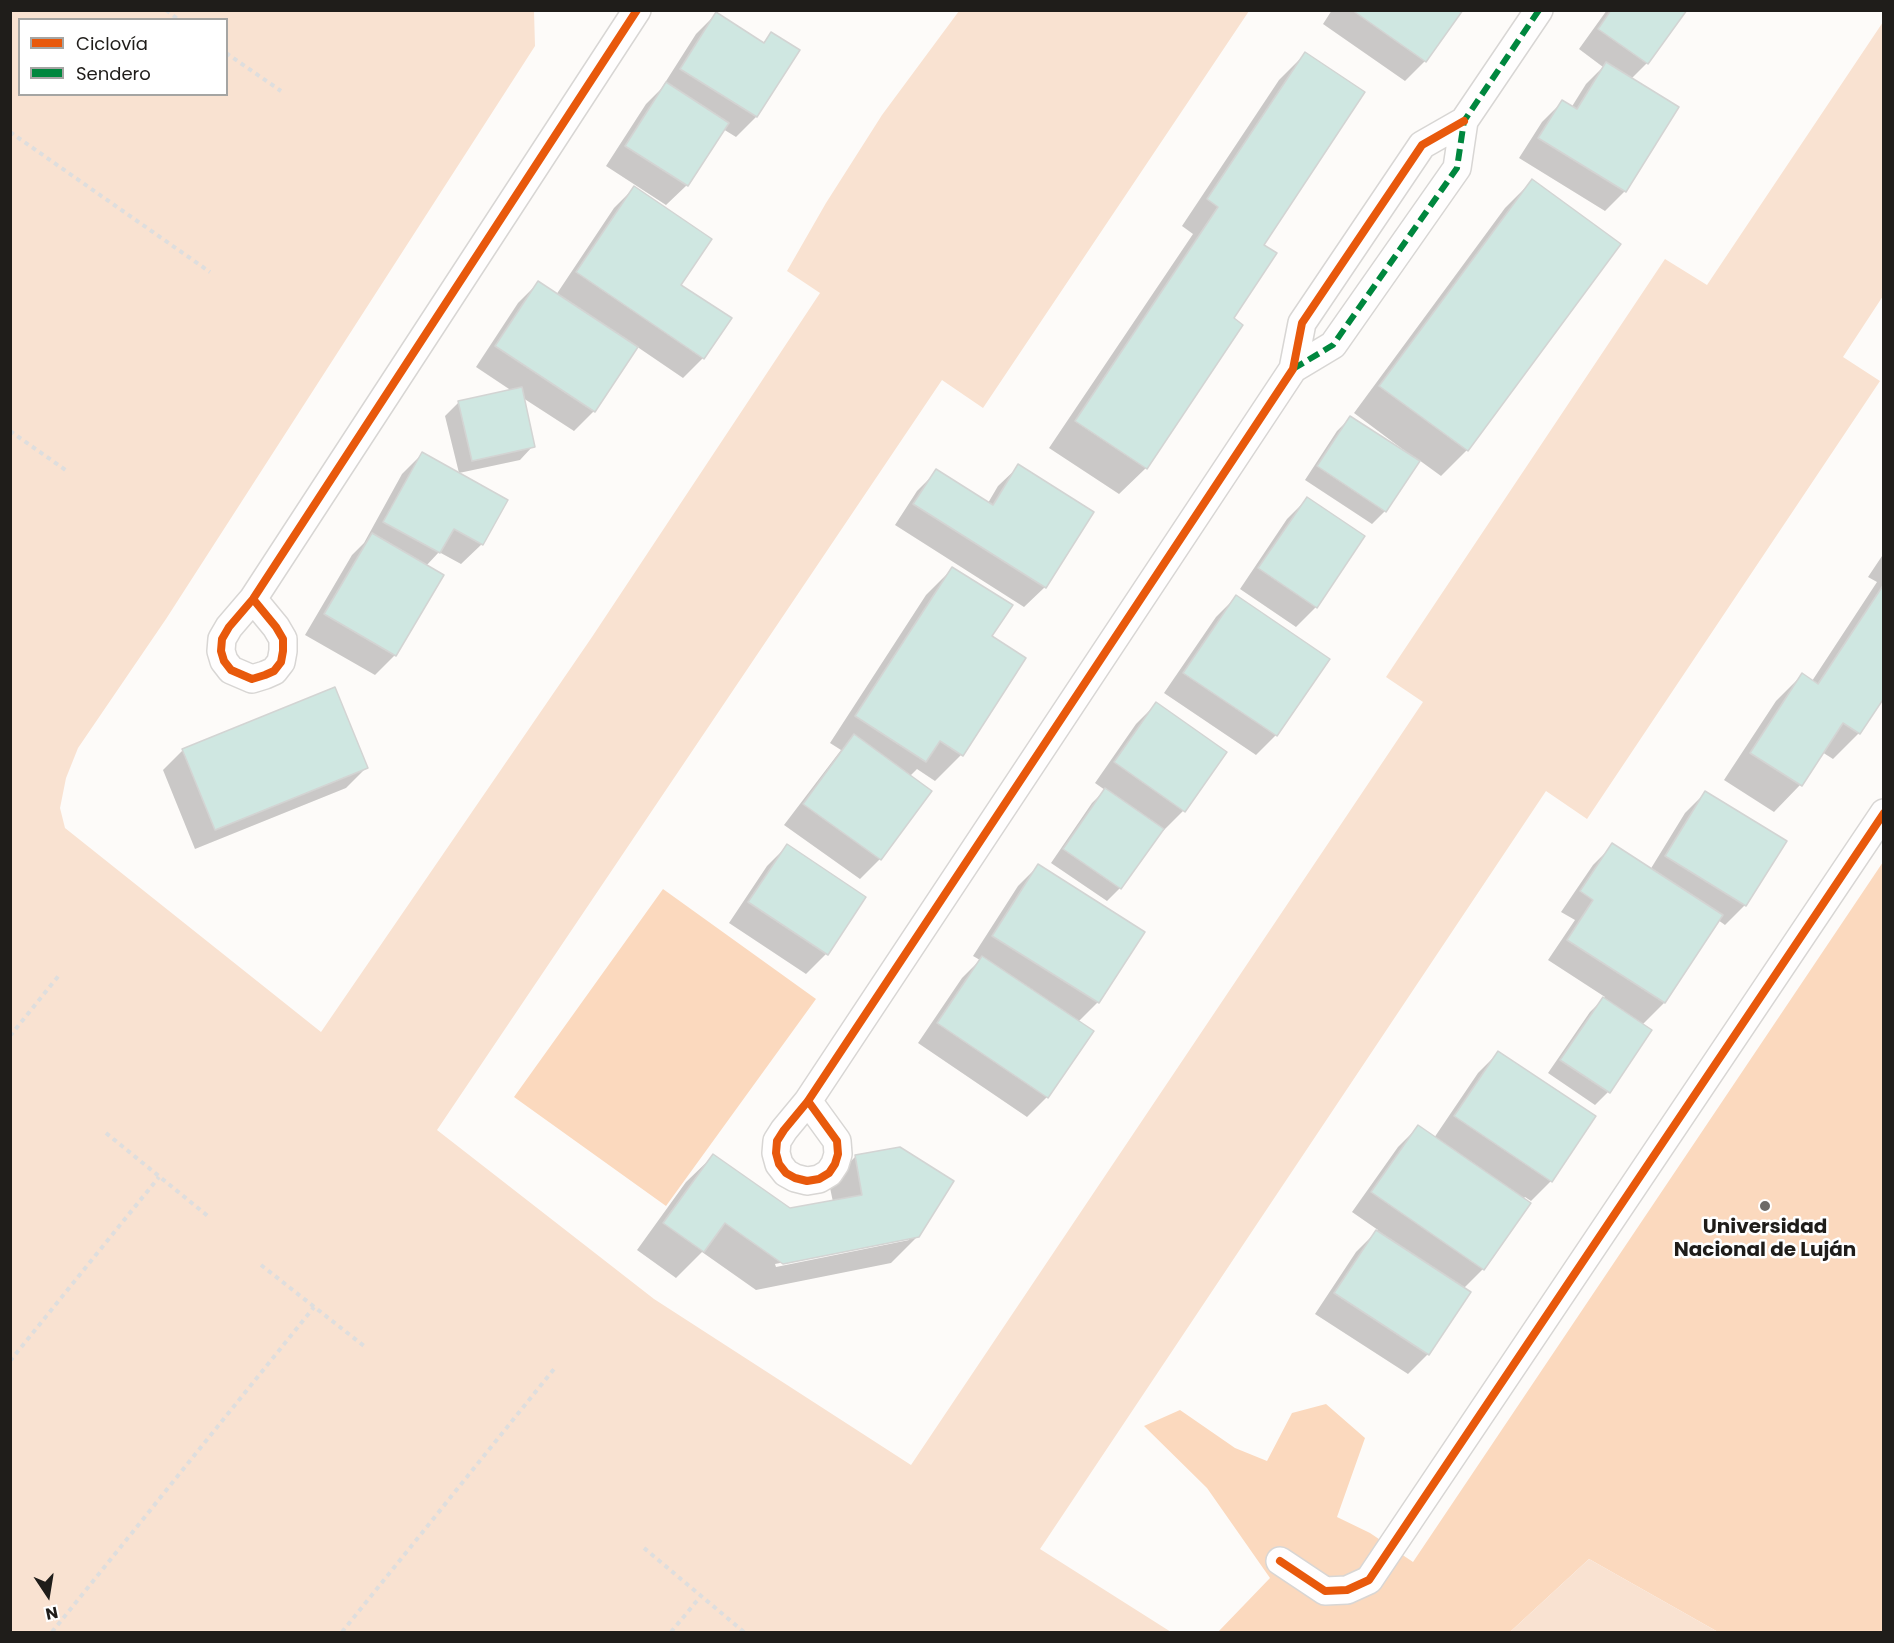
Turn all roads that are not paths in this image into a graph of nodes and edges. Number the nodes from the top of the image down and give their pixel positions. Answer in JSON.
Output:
{"nodes":[{"id":1,"x":638,"y":10,"type":"edge"},
{"id":2,"x":1539,"y":10,"type":"edge"},
{"id":3,"x":1464,"y":121,"type":"junction"},
{"id":4,"x":1293,"y":369,"type":"junction"},
{"id":5,"x":253,"y":599,"type":"dead end"},
{"id":6,"x":1884,"y":813,"type":"edge"},
{"id":7,"x":808,"y":1101,"type":"dead end"},
{"id":8,"x":1280,"y":1561,"type":"dead end"}],
"edges":[{"from":1,"to":5,"type":"street"},
{"from":2,"to":3,"type":"street"},
{"from":3,"to":4,"type":"street"},
{"from":3,"to":4,"type":"street"},
{"from":4,"to":7,"type":"street"},
{"from":6,"to":8,"type":"street"}]}
